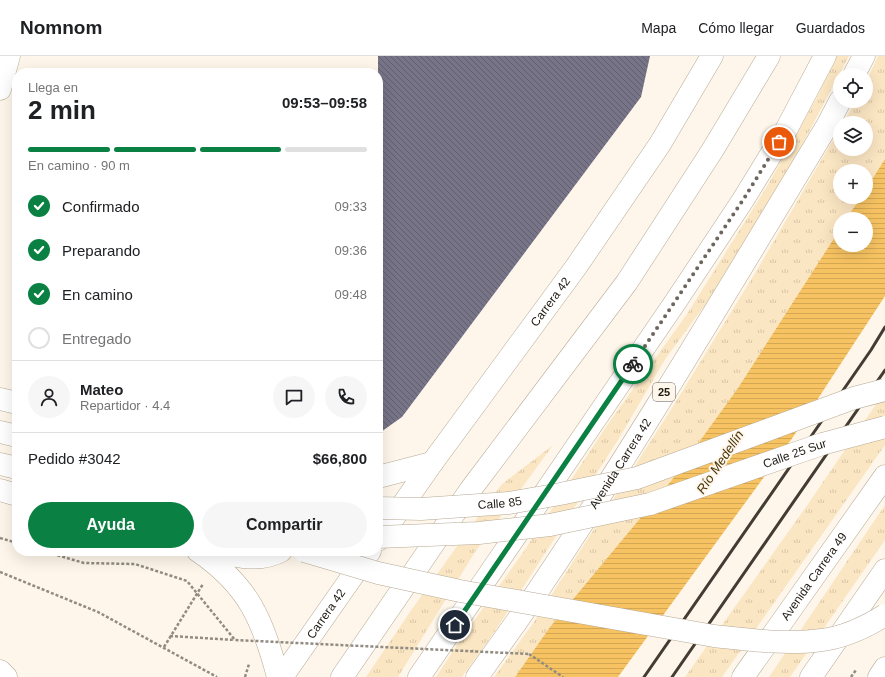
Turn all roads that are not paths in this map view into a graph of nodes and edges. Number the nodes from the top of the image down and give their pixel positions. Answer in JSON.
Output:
{"nodes":[{"id":1,"x":9,"y":56,"type":"edge"},
{"id":2,"x":712,"y":56,"type":"edge"},
{"id":3,"x":769,"y":56,"type":"edge"},
{"id":4,"x":825,"y":56,"type":"edge"},
{"id":5,"x":864,"y":56,"type":"edge"},
{"id":6,"x":858,"y":68,"type":"edge"},
{"id":7,"x":0,"y":89,"type":"edge"},
{"id":8,"x":836,"y":108,"type":"edge"},
{"id":9,"x":885,"y":390,"type":"edge"},
{"id":10,"x":0,"y":399,"type":"edge"},
{"id":11,"x":12,"y":402,"type":"edge"},
{"id":12,"x":885,"y":427,"type":"edge"},
{"id":13,"x":0,"y":432,"type":"edge"},
{"id":14,"x":12,"y":435,"type":"edge"},
{"id":15,"x":432,"y":463,"type":"junction"},
{"id":16,"x":0,"y":464,"type":"edge"},
{"id":17,"x":12,"y":467,"type":"edge"},
{"id":18,"x":383,"y":476,"type":"edge"},
{"id":19,"x":885,"y":476,"type":"edge"},
{"id":20,"x":0,"y":490,"type":"edge"},
{"id":21,"x":12,"y":494,"type":"edge"},
{"id":22,"x":383,"y":508,"type":"edge"},
{"id":23,"x":383,"y":533,"type":"edge"},
{"id":24,"x":383,"y":537,"type":"edge"},
{"id":25,"x":206,"y":556,"type":"edge"},
{"id":26,"x":239,"y":556,"type":"edge"},
{"id":27,"x":267,"y":556,"type":"edge"},
{"id":28,"x":321,"y":556,"type":"edge"},
{"id":29,"x":367,"y":556,"type":"edge"},
{"id":30,"x":885,"y":570,"type":"edge"},
{"id":31,"x":885,"y":615,"type":"edge"},
{"id":32,"x":885,"y":668,"type":"edge"},
{"id":33,"x":0,"y":672,"type":"edge"},
{"id":34,"x":6,"y":677,"type":"edge"},
{"id":35,"x":278,"y":677,"type":"edge"},
{"id":36,"x":282,"y":677,"type":"edge"},
{"id":37,"x":342,"y":677,"type":"edge"},
{"id":38,"x":419,"y":677,"type":"edge"},
{"id":39,"x":477,"y":677,"type":"edge"},
{"id":40,"x":743,"y":677,"type":"edge"},
{"id":41,"x":811,"y":677,"type":"edge"},
{"id":42,"x":879,"y":677,"type":"edge"}],
"edges":[{"from":1,"to":7,"type":"main road"},
{"from":2,"to":15,"type":"main road","name":"Carrera 42"},
{"from":3,"to":37,"type":"main road"},
{"from":4,"to":38,"type":"main road"},
{"from":5,"to":6,"type":"main road"},
{"from":8,"to":39,"type":"main road","name":"Avenida Carrera 42","number":"25"},
{"from":9,"to":22,"type":"main road","name":"Calle 85","bridge":true},
{"from":10,"to":11,"type":"main road"},
{"from":12,"to":24,"type":"main road","name":"Calle 25 Sur","bridge":true},
{"from":13,"to":14,"type":"main road"},
{"from":15,"to":18,"type":"main road"},
{"from":15,"to":23,"type":"main road","name":"Carrera 42"},
{"from":16,"to":17,"type":"main road"},
{"from":19,"to":40,"type":"main road","name":"Avenida Carrera 49"},
{"from":20,"to":21,"type":"main road"},
{"from":25,"to":35,"type":"main road"},
{"from":26,"to":27,"type":"main road"},
{"from":28,"to":31,"type":"main road","bridge":true},
{"from":29,"to":36,"type":"main road","name":"Carrera 42"},
{"from":30,"to":41,"type":"main road"},
{"from":32,"to":42,"type":"main road"},
{"from":33,"to":34,"type":"main road"}]}
